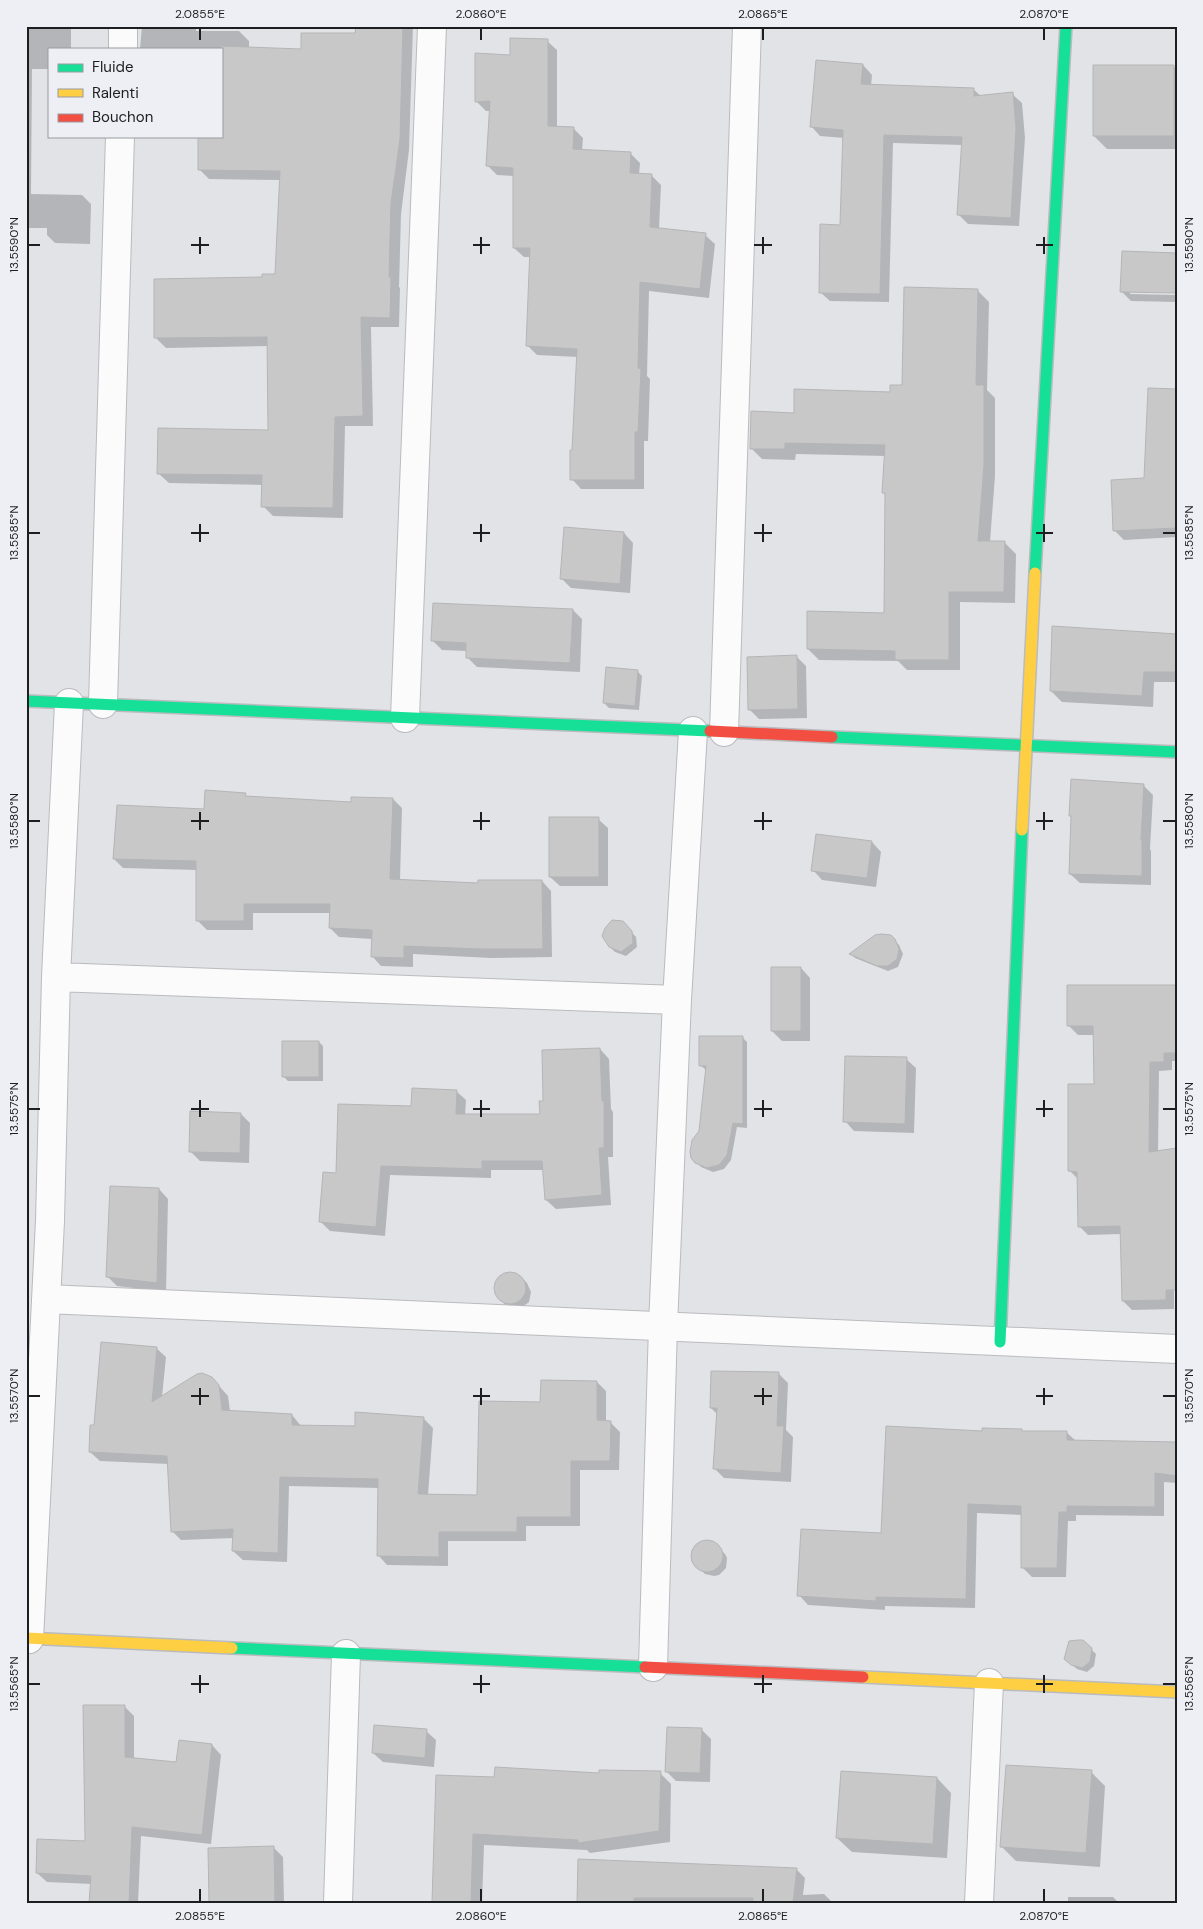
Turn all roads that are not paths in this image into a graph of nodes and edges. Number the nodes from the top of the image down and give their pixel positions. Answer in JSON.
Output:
{"nodes":[{"id":1,"x":123,"y":26,"type":"edge"},
{"id":2,"x":432,"y":26,"type":"edge"},
{"id":3,"x":747,"y":26,"type":"edge"},
{"id":4,"x":1066,"y":26,"type":"edge"},
{"id":5,"x":123,"y":48,"type":"edge"},
{"id":6,"x":120,"y":138,"type":"edge"},
{"id":7,"x":26,"y":701,"type":"edge"},
{"id":8,"x":69,"y":703,"type":"junction"},
{"id":9,"x":103,"y":704,"type":"junction"},
{"id":10,"x":405,"y":718,"type":"junction"},
{"id":11,"x":693,"y":730,"type":"junction"},
{"id":12,"x":724,"y":732,"type":"junction"},
{"id":13,"x":1026,"y":746,"type":"junction"},
{"id":14,"x":1177,"y":752,"type":"edge"},
{"id":15,"x":56,"y":977,"type":"junction"},
{"id":16,"x":677,"y":1000,"type":"junction"},
{"id":17,"x":46,"y":1299,"type":"junction"},
{"id":18,"x":663,"y":1326,"type":"junction"},
{"id":19,"x":1000,"y":1342,"type":"junction"},
{"id":20,"x":1177,"y":1350,"type":"edge"},
{"id":21,"x":28,"y":1638,"type":"edge"},
{"id":22,"x":346,"y":1654,"type":"junction"},
{"id":23,"x":653,"y":1667,"type":"junction"},
{"id":24,"x":989,"y":1683,"type":"junction"},
{"id":25,"x":1177,"y":1692,"type":"edge"},
{"id":26,"x":338,"y":1903,"type":"edge"},
{"id":27,"x":979,"y":1903,"type":"edge"}],
"edges":[{"from":1,"to":5,"type":"street"},
{"from":2,"to":10,"type":"street"},
{"from":3,"to":12,"type":"street"},
{"from":4,"to":13,"type":"street"},
{"from":6,"to":9,"type":"street"},
{"from":7,"to":8,"type":"street"},
{"from":8,"to":9,"type":"street"},
{"from":8,"to":15,"type":"street"},
{"from":9,"to":10,"type":"street"},
{"from":10,"to":11,"type":"street"},
{"from":11,"to":12,"type":"street"},
{"from":11,"to":16,"type":"street"},
{"from":12,"to":13,"type":"street"},
{"from":13,"to":14,"type":"street"},
{"from":13,"to":19,"type":"street"},
{"from":15,"to":16,"type":"street"},
{"from":15,"to":17,"type":"street"},
{"from":16,"to":18,"type":"street"},
{"from":17,"to":18,"type":"street"},
{"from":17,"to":21,"type":"street"},
{"from":18,"to":19,"type":"street"},
{"from":18,"to":23,"type":"street"},
{"from":19,"to":20,"type":"street"},
{"from":21,"to":22,"type":"street"},
{"from":22,"to":23,"type":"street"},
{"from":22,"to":26,"type":"street"},
{"from":23,"to":24,"type":"street"},
{"from":24,"to":25,"type":"street"},
{"from":24,"to":27,"type":"street"}]}
